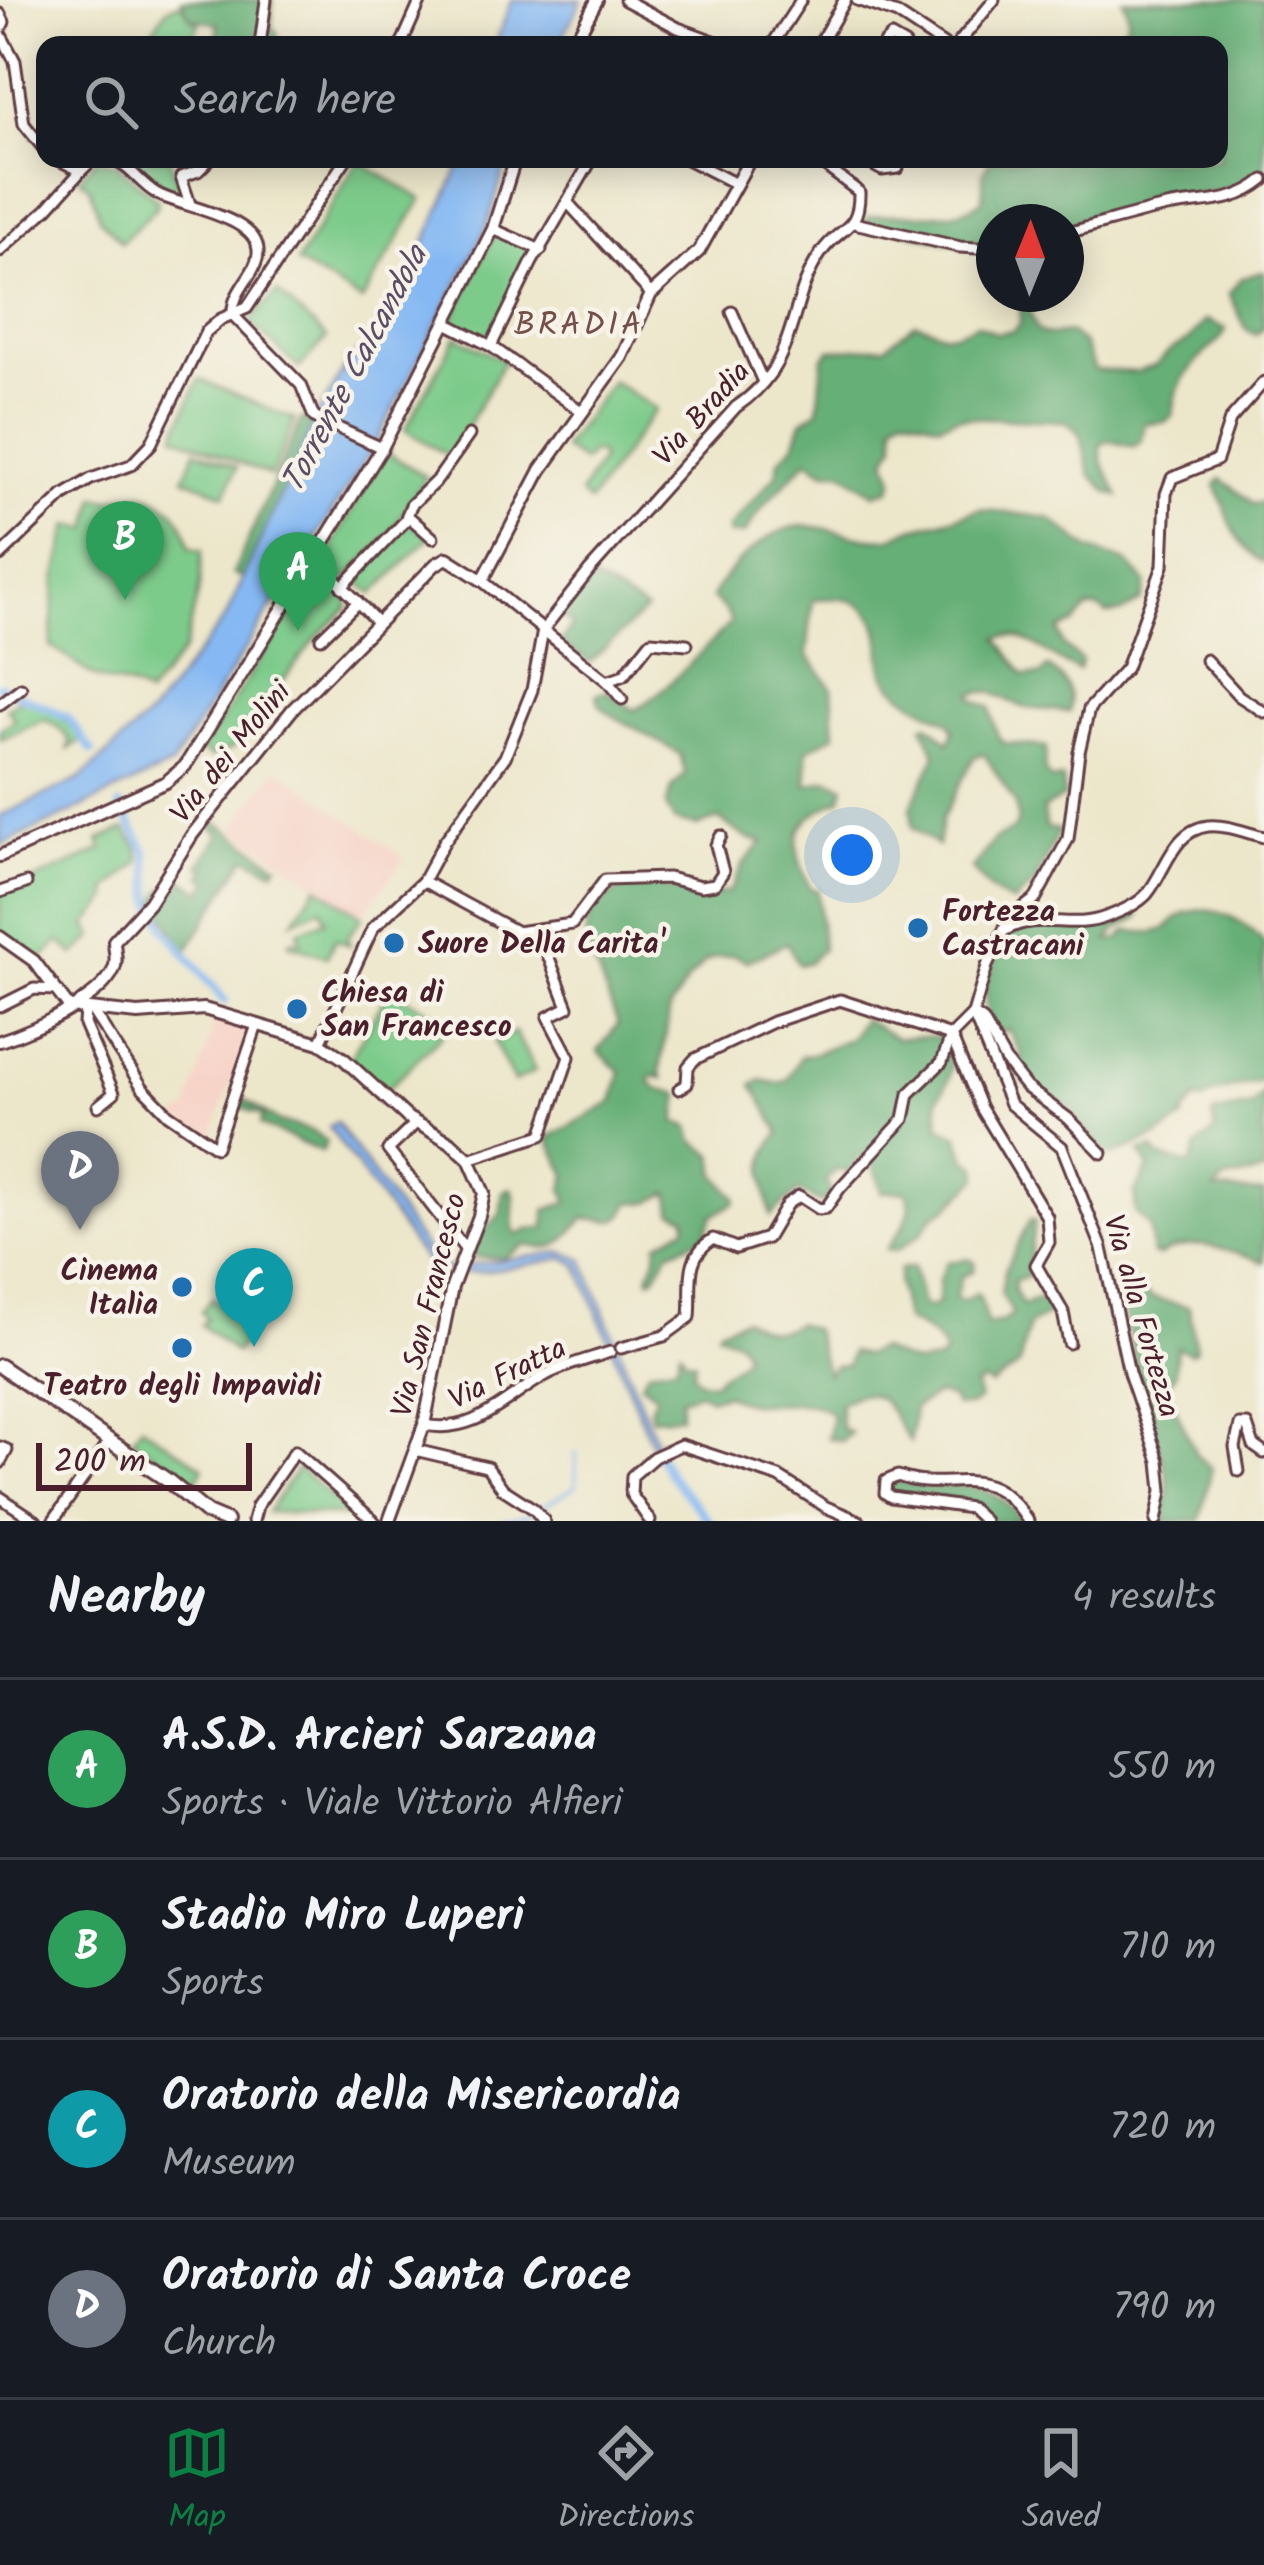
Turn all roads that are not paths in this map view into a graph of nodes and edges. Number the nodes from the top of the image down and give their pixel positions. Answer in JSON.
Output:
{"nodes":[{"id":1,"x":266,"y":0,"type":"edge"},
{"id":2,"x":421,"y":0,"type":"edge"},
{"id":3,"x":597,"y":0,"type":"edge"},
{"id":4,"x":625,"y":0,"type":"edge"},
{"id":5,"x":801,"y":0,"type":"edge"},
{"id":6,"x":845,"y":0,"type":"edge"},
{"id":7,"x":857,"y":0,"type":"edge"},
{"id":8,"x":994,"y":0,"type":"edge"},
{"id":9,"x":0,"y":14,"type":"edge"},
{"id":10,"x":0,"y":32,"type":"edge"},
{"id":11,"x":261,"y":36,"type":"edge"},
{"id":12,"x":405,"y":36,"type":"edge"},
{"id":13,"x":578,"y":36,"type":"edge"},
{"id":14,"x":700,"y":36,"type":"edge"},
{"id":15,"x":778,"y":36,"type":"edge"},
{"id":16,"x":824,"y":36,"type":"edge"},
{"id":17,"x":930,"y":36,"type":"edge"},
{"id":18,"x":964,"y":36,"type":"edge"},
{"id":19,"x":36,"y":139,"type":"edge"},
{"id":20,"x":75,"y":168,"type":"edge"},
{"id":21,"x":84,"y":168,"type":"edge"},
{"id":22,"x":128,"y":168,"type":"edge"},
{"id":23,"x":201,"y":168,"type":"edge"},
{"id":24,"x":340,"y":168,"type":"edge"},
{"id":25,"x":512,"y":168,"type":"edge"},
{"id":26,"x":587,"y":168,"type":"edge"},
{"id":27,"x":705,"y":168,"type":"edge"},
{"id":28,"x":745,"y":168,"type":"edge"},
{"id":29,"x":828,"y":168,"type":"edge"},
{"id":30,"x":878,"y":168,"type":"edge"},
{"id":31,"x":898,"y":168,"type":"dead end"},
{"id":32,"x":81,"y":171,"type":"junction"},
{"id":33,"x":1264,"y":180,"type":"edge"},
{"id":34,"x":736,"y":184,"type":"junction"},
{"id":35,"x":568,"y":203,"type":"junction"},
{"id":36,"x":190,"y":204,"type":"junction"},
{"id":37,"x":854,"y":223,"type":"junction"},
{"id":38,"x":1084,"y":228,"type":"edge"},
{"id":39,"x":493,"y":229,"type":"junction"},
{"id":40,"x":976,"y":248,"type":"edge"},
{"id":41,"x":541,"y":250,"type":"junction"},
{"id":42,"x":0,"y":251,"type":"edge"},
{"id":43,"x":651,"y":294,"type":"junction"},
{"id":44,"x":732,"y":312,"type":"dead end"},
{"id":45,"x":233,"y":314,"type":"junction"},
{"id":46,"x":446,"y":322,"type":"junction"},
{"id":47,"x":491,"y":346,"type":"junction"},
{"id":48,"x":764,"y":382,"type":"junction"},
{"id":49,"x":1264,"y":382,"type":"edge"},
{"id":50,"x":582,"y":412,"type":"junction"},
{"id":51,"x":469,"y":436,"type":"dead end"},
{"id":52,"x":382,"y":448,"type":"junction"},
{"id":53,"x":407,"y":515,"type":"junction"},
{"id":54,"x":433,"y":538,"type":"dead end"},
{"id":55,"x":0,"y":556,"type":"edge"},
{"id":56,"x":316,"y":559,"type":"junction"},
{"id":57,"x":480,"y":579,"type":"junction"},
{"id":58,"x":342,"y":587,"type":"junction"},
{"id":59,"x":358,"y":602,"type":"junction"},
{"id":60,"x":377,"y":622,"type":"junction"},
{"id":61,"x":543,"y":630,"type":"junction"},
{"id":62,"x":321,"y":638,"type":"dead end"},
{"id":63,"x":687,"y":644,"type":"dead end"},
{"id":64,"x":1206,"y":661,"type":"dead end"},
{"id":65,"x":607,"y":681,"type":"junction"},
{"id":66,"x":21,"y":688,"type":"dead end"},
{"id":67,"x":622,"y":699,"type":"dead end"},
{"id":68,"x":3,"y":701,"type":"edge"},
{"id":69,"x":1264,"y":712,"type":"edge"},
{"id":70,"x":721,"y":836,"type":"dead end"},
{"id":71,"x":1264,"y":837,"type":"edge"},
{"id":72,"x":0,"y":856,"type":"edge"},
{"id":73,"x":423,"y":881,"type":"junction"},
{"id":74,"x":26,"y":883,"type":"dead end"},
{"id":75,"x":0,"y":892,"type":"edge"},
{"id":76,"x":517,"y":932,"type":"junction"},
{"id":77,"x":1001,"y":933,"type":"junction"},
{"id":78,"x":0,"y":938,"type":"edge"},
{"id":79,"x":57,"y":992,"type":"junction"},
{"id":80,"x":0,"y":1006,"type":"edge"},
{"id":81,"x":95,"y":1006,"type":"junction"},
{"id":82,"x":69,"y":1007,"type":"junction"},
{"id":83,"x":57,"y":1014,"type":"junction"},
{"id":84,"x":973,"y":1014,"type":"junction"},
{"id":85,"x":257,"y":1024,"type":"junction"},
{"id":86,"x":951,"y":1036,"type":"junction"},
{"id":87,"x":0,"y":1042,"type":"edge"},
{"id":88,"x":320,"y":1042,"type":"junction"},
{"id":89,"x":680,"y":1090,"type":"dead end"},
{"id":90,"x":98,"y":1106,"type":"dead end"},
{"id":91,"x":416,"y":1123,"type":"junction"},
{"id":92,"x":1102,"y":1154,"type":"dead end"},
{"id":93,"x":469,"y":1160,"type":"junction"},
{"id":94,"x":465,"y":1249,"type":"junction"},
{"id":95,"x":1069,"y":1343,"type":"dead end"},
{"id":96,"x":0,"y":1366,"type":"edge"},
{"id":97,"x":424,"y":1425,"type":"junction"},
{"id":98,"x":105,"y":1437,"type":"junction"},
{"id":99,"x":0,"y":1447,"type":"edge"},
{"id":100,"x":416,"y":1450,"type":"junction"},
{"id":101,"x":1264,"y":1453,"type":"edge"},
{"id":102,"x":0,"y":1463,"type":"edge"},
{"id":103,"x":1239,"y":1471,"type":"dead end"},
{"id":104,"x":0,"y":1497,"type":"edge"},
{"id":105,"x":538,"y":1515,"type":"edge"},
{"id":106,"x":36,"y":1521,"type":"edge"},
{"id":107,"x":53,"y":1521,"type":"edge"},
{"id":108,"x":226,"y":1521,"type":"edge"},
{"id":109,"x":253,"y":1521,"type":"edge"},
{"id":110,"x":374,"y":1521,"type":"edge"},
{"id":111,"x":389,"y":1521,"type":"edge"},
{"id":112,"x":650,"y":1521,"type":"edge"},
{"id":113,"x":859,"y":1521,"type":"edge"},
{"id":114,"x":984,"y":1521,"type":"edge"},
{"id":115,"x":1028,"y":1521,"type":"edge"},
{"id":116,"x":1156,"y":1521,"type":"edge"}],
"edges":[{"from":1,"to":11,"type":"street"},
{"from":2,"to":12,"type":"street"},
{"from":3,"to":13,"type":"street"},
{"from":4,"to":14,"type":"street"},
{"from":5,"to":15,"type":"street"},
{"from":6,"to":16,"type":"street"},
{"from":7,"to":17,"type":"street"},
{"from":8,"to":18,"type":"street"},
{"from":9,"to":10,"type":"street"},
{"from":10,"to":19,"type":"street"},
{"from":20,"to":32,"type":"street"},
{"from":21,"to":32,"type":"street"},
{"from":22,"to":36,"type":"street"},
{"from":23,"to":36,"type":"street"},
{"from":24,"to":45,"type":"street"},
{"from":25,"to":39,"type":"street"},
{"from":26,"to":35,"type":"street"},
{"from":27,"to":34,"type":"street"},
{"from":28,"to":34,"type":"street"},
{"from":29,"to":37,"type":"street"},
{"from":30,"to":31,"type":"street"},
{"from":32,"to":42,"type":"street"},
{"from":33,"to":38,"type":"street"},
{"from":34,"to":43,"type":"street"},
{"from":35,"to":41,"type":"street"},
{"from":35,"to":43,"type":"street"},
{"from":36,"to":45,"type":"street"},
{"from":37,"to":40,"type":"street"},
{"from":37,"to":48,"type":"street","name":"Via Bradia"},
{"from":39,"to":41,"type":"street"},
{"from":39,"to":46,"type":"street"},
{"from":41,"to":47,"type":"street"},
{"from":43,"to":50,"type":"street"},
{"from":44,"to":48,"type":"street"},
{"from":45,"to":52,"type":"street"},
{"from":45,"to":55,"type":"street"},
{"from":46,"to":47,"type":"street"},
{"from":46,"to":52,"type":"street"},
{"from":47,"to":50,"type":"street"},
{"from":48,"to":61,"type":"street","name":"Via Bradia"},
{"from":49,"to":77,"type":"street"},
{"from":50,"to":57,"type":"street"},
{"from":51,"to":53,"type":"street"},
{"from":52,"to":56,"type":"street"},
{"from":53,"to":54,"type":"street"},
{"from":53,"to":58,"type":"street"},
{"from":56,"to":58,"type":"street"},
{"from":56,"to":72,"type":"street"},
{"from":57,"to":60,"type":"street","name":"Via dei Molini"},
{"from":57,"to":61,"type":"street"},
{"from":58,"to":59,"type":"street"},
{"from":59,"to":60,"type":"street"},
{"from":59,"to":62,"type":"street"},
{"from":60,"to":81,"type":"street","name":"Via dei Molini"},
{"from":61,"to":65,"type":"street"},
{"from":61,"to":73,"type":"street","name":"Via Bradia"},
{"from":63,"to":65,"type":"street"},
{"from":64,"to":69,"type":"street"},
{"from":65,"to":67,"type":"street"},
{"from":66,"to":68,"type":"street"},
{"from":70,"to":76,"type":"street"},
{"from":71,"to":77,"type":"street"},
{"from":73,"to":76,"type":"street"},
{"from":73,"to":88,"type":"street","name":"Via Bradia"},
{"from":74,"to":75,"type":"street"},
{"from":76,"to":93,"type":"street"},
{"from":77,"to":84,"type":"street"},
{"from":78,"to":79,"type":"street"},
{"from":79,"to":80,"type":"street"},
{"from":79,"to":82,"type":"street"},
{"from":79,"to":83,"type":"street"},
{"from":81,"to":82,"type":"street","name":"Via San Francesco"},
{"from":81,"to":82,"type":"street"},
{"from":81,"to":85,"type":"street","name":"Via San Francesco"},
{"from":81,"to":85,"type":"street"},
{"from":81,"to":90,"type":"street"},
{"from":82,"to":83,"type":"street"},
{"from":83,"to":87,"type":"street"},
{"from":84,"to":86,"type":"street"},
{"from":84,"to":92,"type":"street"},
{"from":84,"to":116,"type":"street","name":"Via alla Fortezza"},
{"from":85,"to":88,"type":"street","name":"Via San Francesco"},
{"from":86,"to":89,"type":"street"},
{"from":86,"to":95,"type":"street"},
{"from":86,"to":97,"type":"street","name":"Via Fratta"},
{"from":88,"to":91,"type":"street","name":"Via San Francesco"},
{"from":91,"to":93,"type":"street","name":"Via San Francesco"},
{"from":91,"to":94,"type":"street"},
{"from":93,"to":94,"type":"street","name":"Via San Francesco"},
{"from":94,"to":97,"type":"street","name":"Via San Francesco"},
{"from":96,"to":98,"type":"main road"},
{"from":97,"to":100,"type":"street","name":"Via San Francesco"},
{"from":98,"to":107,"type":"street"},
{"from":98,"to":108,"type":"main road"},
{"from":99,"to":102,"type":"street"},
{"from":100,"to":105,"type":"street"},
{"from":100,"to":111,"type":"street","name":"Via San Francesco"},
{"from":101,"to":103,"type":"street"},
{"from":104,"to":106,"type":"street"},
{"from":109,"to":110,"type":"street"},
{"from":112,"to":113,"type":"street"},
{"from":114,"to":115,"type":"street"}]}
